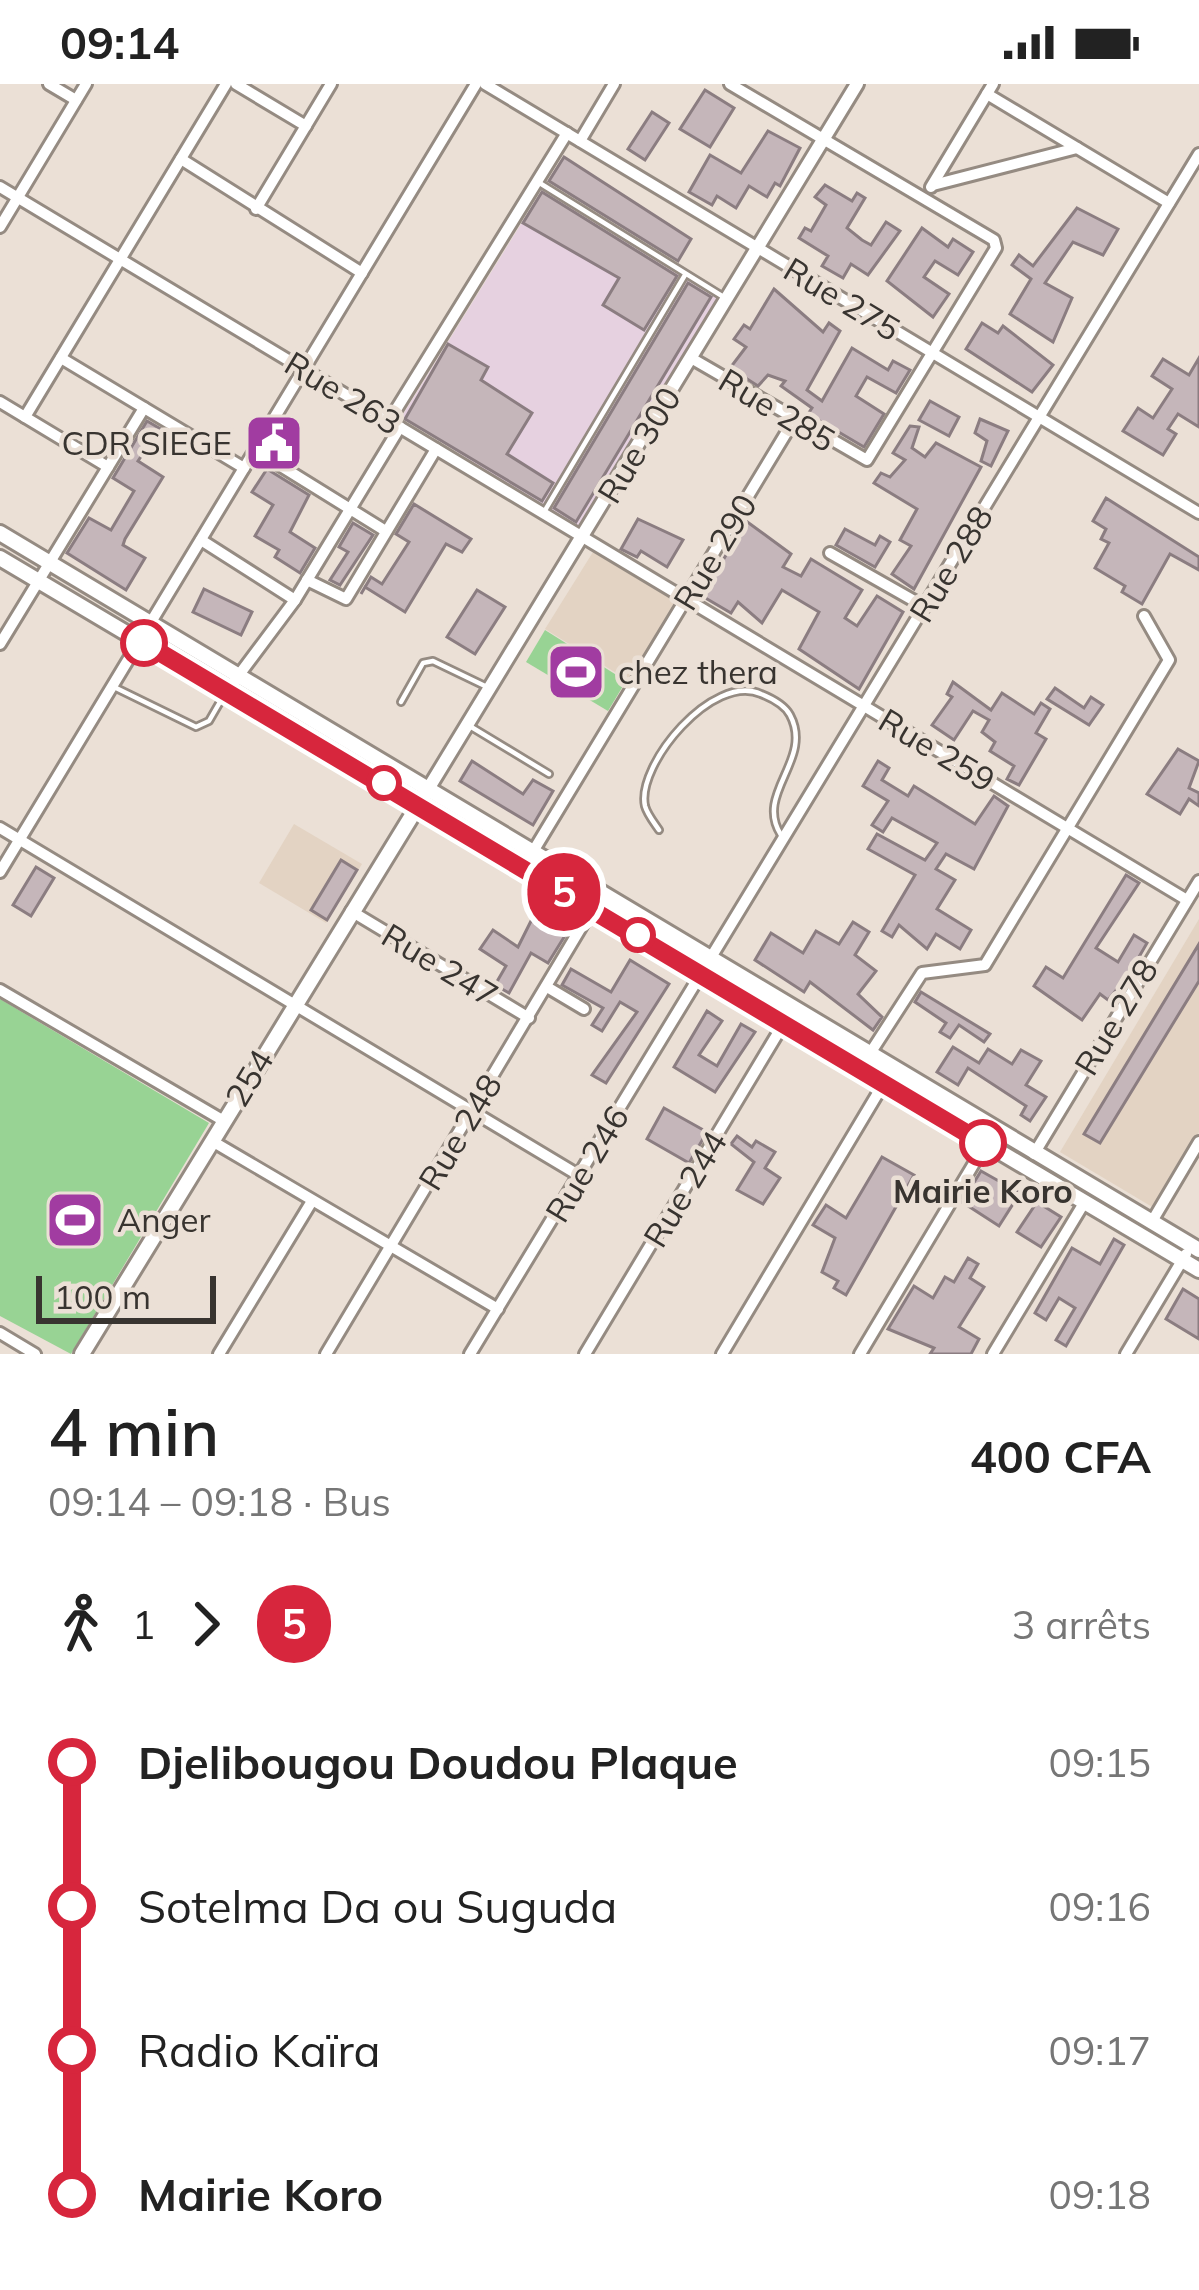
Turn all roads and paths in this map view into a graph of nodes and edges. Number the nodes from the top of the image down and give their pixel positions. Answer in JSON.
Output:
{"nodes":[{"id":1,"x":49,"y":84,"type":"edge"},
{"id":2,"x":86,"y":84,"type":"edge"},
{"id":3,"x":226,"y":84,"type":"edge"},
{"id":4,"x":236,"y":84,"type":"edge"},
{"id":5,"x":332,"y":84,"type":"edge"},
{"id":6,"x":481,"y":84,"type":"edge"},
{"id":7,"x":614,"y":84,"type":"edge"},
{"id":8,"x":730,"y":84,"type":"edge"},
{"id":9,"x":857,"y":84,"type":"edge"},
{"id":10,"x":990,"y":89,"type":"edge"},
{"id":11,"x":76,"y":100,"type":"junction"},
{"id":12,"x":306,"y":126,"type":"junction"},
{"id":13,"x":567,"y":134,"type":"junction"},
{"id":14,"x":823,"y":140,"type":"junction"},
{"id":15,"x":580,"y":141,"type":"junction"},
{"id":16,"x":1077,"y":148,"type":"junction"},
{"id":17,"x":1199,"y":154,"type":"edge"},
{"id":18,"x":181,"y":159,"type":"junction"},
{"id":19,"x":537,"y":181,"type":"junction"},
{"id":20,"x":933,"y":184,"type":"junction"},
{"id":21,"x":0,"y":187,"type":"edge"},
{"id":22,"x":18,"y":198,"type":"junction"},
{"id":23,"x":923,"y":200,"type":"junction"},
{"id":24,"x":1169,"y":203,"type":"junction"},
{"id":25,"x":256,"y":209,"type":"junction"},
{"id":26,"x":0,"y":227,"type":"edge"},
{"id":27,"x":758,"y":248,"type":"junction"},
{"id":28,"x":120,"y":259,"type":"junction"},
{"id":29,"x":362,"y":273,"type":"junction"},
{"id":30,"x":685,"y":274,"type":"junction"},
{"id":31,"x":727,"y":299,"type":"junction"},
{"id":32,"x":933,"y":353,"type":"junction"},
{"id":33,"x":61,"y":358,"type":"junction"},
{"id":34,"x":691,"y":358,"type":"junction"},
{"id":35,"x":304,"y":370,"type":"junction"},
{"id":36,"x":0,"y":402,"type":"edge"},
{"id":37,"x":144,"y":408,"type":"junction"},
{"id":38,"x":25,"y":417,"type":"junction"},
{"id":39,"x":1040,"y":418,"type":"junction"},
{"id":40,"x":794,"y":420,"type":"junction"},
{"id":41,"x":394,"y":424,"type":"junction"},
{"id":42,"x":436,"y":449,"type":"junction"},
{"id":43,"x":255,"y":450,"type":"junction"},
{"id":44,"x":108,"y":467,"type":"junction"},
{"id":45,"x":244,"y":468,"type":"junction"},
{"id":46,"x":350,"y":509,"type":"junction"},
{"id":47,"x":1199,"y":513,"type":"edge"},
{"id":48,"x":543,"y":514,"type":"junction"},
{"id":49,"x":384,"y":530,"type":"junction"},
{"id":50,"x":0,"y":533,"type":"edge"},
{"id":51,"x":583,"y":537,"type":"junction"},
{"id":52,"x":201,"y":540,"type":"junction"},
{"id":53,"x":830,"y":553,"type":"dead end"},
{"id":54,"x":0,"y":559,"type":"edge"},
{"id":55,"x":48,"y":562,"type":"junction"},
{"id":56,"x":307,"y":580,"type":"junction"},
{"id":57,"x":37,"y":581,"type":"junction"},
{"id":58,"x":686,"y":599,"type":"junction"},
{"id":59,"x":295,"y":600,"type":"junction"},
{"id":60,"x":926,"y":607,"type":"junction"},
{"id":61,"x":1144,"y":616,"type":"dead end"},
{"id":62,"x":149,"y":622,"type":"junction"},
{"id":63,"x":139,"y":640,"type":"junction"},
{"id":64,"x":0,"y":644,"type":"edge"},
{"id":65,"x":238,"y":676,"type":"junction"},
{"id":66,"x":112,"y":686,"type":"junction"},
{"id":67,"x":490,"y":688,"type":"junction"},
{"id":68,"x":227,"y":692,"type":"junction"},
{"id":69,"x":401,"y":702,"type":"dead end"},
{"id":70,"x":865,"y":707,"type":"junction"},
{"id":71,"x":468,"y":725,"type":"junction"},
{"id":72,"x":549,"y":774,"type":"dead end"},
{"id":73,"x":424,"y":798,"type":"junction"},
{"id":74,"x":0,"y":828,"type":"edge"},
{"id":75,"x":1068,"y":829,"type":"junction"},
{"id":76,"x":659,"y":830,"type":"dead end"},
{"id":77,"x":20,"y":839,"type":"junction"},
{"id":78,"x":784,"y":840,"type":"junction"},
{"id":79,"x":532,"y":853,"type":"junction"},
{"id":80,"x":523,"y":868,"type":"junction"},
{"id":81,"x":0,"y":872,"type":"edge"},
{"id":82,"x":1199,"y":880,"type":"edge"},
{"id":83,"x":602,"y":894,"type":"junction"},
{"id":84,"x":1187,"y":900,"type":"junction"},
{"id":85,"x":592,"y":908,"type":"junction"},
{"id":86,"x":351,"y":911,"type":"junction"},
{"id":87,"x":707,"y":966,"type":"junction"},
{"id":88,"x":547,"y":987,"type":"junction"},
{"id":89,"x":0,"y":990,"type":"edge"},
{"id":90,"x":293,"y":1004,"type":"junction"},
{"id":91,"x":584,"y":1009,"type":"dead end"},
{"id":92,"x":529,"y":1018,"type":"junction"},
{"id":93,"x":784,"y":1023,"type":"junction"},
{"id":94,"x":869,"y":1055,"type":"junction"},
{"id":95,"x":884,"y":1083,"type":"junction"},
{"id":96,"x":472,"y":1112,"type":"junction"},
{"id":97,"x":224,"y":1121,"type":"junction"},
{"id":98,"x":212,"y":1141,"type":"junction"},
{"id":99,"x":1199,"y":1142,"type":"edge"},
{"id":100,"x":986,"y":1145,"type":"junction"},
{"id":101,"x":1034,"y":1154,"type":"junction"},
{"id":102,"x":580,"y":1176,"type":"junction"},
{"id":103,"x":312,"y":1201,"type":"junction"},
{"id":104,"x":1084,"y":1203,"type":"junction"},
{"id":105,"x":1151,"y":1223,"type":"junction"},
{"id":106,"x":392,"y":1246,"type":"junction"},
{"id":107,"x":1195,"y":1248,"type":"edge"},
{"id":108,"x":1183,"y":1260,"type":"junction"},
{"id":109,"x":1199,"y":1270,"type":"edge"},
{"id":110,"x":498,"y":1309,"type":"junction"},
{"id":111,"x":0,"y":1333,"type":"edge"},
{"id":112,"x":35,"y":1354,"type":"edge"},
{"id":113,"x":82,"y":1354,"type":"edge"},
{"id":114,"x":219,"y":1354,"type":"edge"},
{"id":115,"x":326,"y":1354,"type":"edge"},
{"id":116,"x":470,"y":1354,"type":"edge"},
{"id":117,"x":585,"y":1354,"type":"edge"},
{"id":118,"x":722,"y":1354,"type":"edge"},
{"id":119,"x":860,"y":1354,"type":"edge"},
{"id":120,"x":993,"y":1354,"type":"edge"},
{"id":121,"x":1126,"y":1354,"type":"edge"}],
"edges":[{"from":1,"to":11,"type":"street"},
{"from":2,"to":11,"type":"street"},
{"from":3,"to":18,"type":"street"},
{"from":4,"to":12,"type":"street"},
{"from":5,"to":12,"type":"street"},
{"from":6,"to":13,"type":"street","name":"Rue 275"},
{"from":6,"to":29,"type":"street"},
{"from":7,"to":15,"type":"street"},
{"from":8,"to":14,"type":"street"},
{"from":9,"to":14,"type":"street","name":"Rue 300"},
{"from":10,"to":16,"type":"street"},
{"from":10,"to":20,"type":"street"},
{"from":11,"to":22,"type":"street"},
{"from":12,"to":25,"type":"street"},
{"from":13,"to":15,"type":"street","name":"Rue 275"},
{"from":13,"to":19,"type":"street"},
{"from":14,"to":23,"type":"street"},
{"from":14,"to":27,"type":"street","name":"Rue 300"},
{"from":15,"to":27,"type":"street","name":"Rue 275"},
{"from":16,"to":20,"type":"street"},
{"from":16,"to":24,"type":"street"},
{"from":17,"to":24,"type":"street","name":"Rue 288"},
{"from":18,"to":25,"type":"street"},
{"from":18,"to":28,"type":"street"},
{"from":19,"to":30,"type":"lane"},
{"from":19,"to":41,"type":"street"},
{"from":20,"to":23,"type":"street"},
{"from":21,"to":22,"type":"street","name":"Rue 263"},
{"from":22,"to":26,"type":"street"},
{"from":22,"to":28,"type":"street","name":"Rue 263"},
{"from":23,"to":32,"type":"street"},
{"from":24,"to":39,"type":"street","name":"Rue 288"},
{"from":25,"to":29,"type":"street"},
{"from":27,"to":31,"type":"street","name":"Rue 300"},
{"from":27,"to":32,"type":"street","name":"Rue 275"},
{"from":28,"to":33,"type":"street"},
{"from":28,"to":35,"type":"street","name":"Rue 263"},
{"from":29,"to":35,"type":"street"},
{"from":30,"to":31,"type":"lane"},
{"from":30,"to":48,"type":"lane"},
{"from":31,"to":34,"type":"street","name":"Rue 300"},
{"from":32,"to":39,"type":"street","name":"Rue 275"},
{"from":32,"to":40,"type":"street","name":"Rue 285"},
{"from":33,"to":37,"type":"street"},
{"from":33,"to":38,"type":"street"},
{"from":34,"to":40,"type":"street","name":"Rue 285"},
{"from":34,"to":51,"type":"street","name":"Rue 300"},
{"from":35,"to":41,"type":"street","name":"Rue 263"},
{"from":35,"to":43,"type":"street"},
{"from":36,"to":38,"type":"street"},
{"from":37,"to":44,"type":"street"},
{"from":37,"to":45,"type":"street"},
{"from":38,"to":44,"type":"street"},
{"from":39,"to":47,"type":"street","name":"Rue 275"},
{"from":39,"to":60,"type":"street","name":"Rue 288"},
{"from":40,"to":58,"type":"street","name":"Rue 290"},
{"from":41,"to":42,"type":"street","name":"Rue 263"},
{"from":41,"to":46,"type":"street"},
{"from":42,"to":48,"type":"street","name":"Rue 263"},
{"from":42,"to":49,"type":"street"},
{"from":43,"to":45,"type":"street"},
{"from":43,"to":46,"type":"street"},
{"from":44,"to":55,"type":"street"},
{"from":45,"to":52,"type":"street"},
{"from":46,"to":49,"type":"street"},
{"from":46,"to":56,"type":"street"},
{"from":48,"to":51,"type":"street","name":"Rue 263"},
{"from":49,"to":56,"type":"street"},
{"from":50,"to":55,"type":"main road"},
{"from":51,"to":58,"type":"street","name":"Rue 263"},
{"from":51,"to":67,"type":"street","name":"Rue 300"},
{"from":52,"to":59,"type":"street"},
{"from":52,"to":62,"type":"street"},
{"from":53,"to":60,"type":"street"},
{"from":54,"to":57,"type":"main road"},
{"from":55,"to":57,"type":"street"},
{"from":55,"to":62,"type":"main road"},
{"from":56,"to":59,"type":"street"},
{"from":57,"to":63,"type":"main road"},
{"from":57,"to":64,"type":"street"},
{"from":58,"to":70,"type":"street","name":"Rue 259"},
{"from":58,"to":79,"type":"street","name":"Rue 290"},
{"from":59,"to":65,"type":"street"},
{"from":60,"to":70,"type":"street","name":"Rue 288"},
{"from":61,"to":75,"type":"street"},
{"from":62,"to":63,"type":"street"},
{"from":62,"to":65,"type":"main road"},
{"from":63,"to":66,"type":"street"},
{"from":63,"to":68,"type":"main road"},
{"from":65,"to":68,"type":"street"},
{"from":65,"to":73,"type":"main road"},
{"from":66,"to":68,"type":"lane"},
{"from":66,"to":77,"type":"street"},
{"from":67,"to":69,"type":"lane"},
{"from":67,"to":71,"type":"street","name":"Rue 300"},
{"from":68,"to":73,"type":"main road"},
{"from":70,"to":75,"type":"street","name":"Rue 259"},
{"from":70,"to":78,"type":"street","name":"Rue 288"},
{"from":71,"to":72,"type":"lane"},
{"from":71,"to":73,"type":"street","name":"Rue 300"},
{"from":73,"to":79,"type":"main road"},
{"from":73,"to":80,"type":"main road"},
{"from":73,"to":86,"type":"main road","name":"254"},
{"from":74,"to":77,"type":"street"},
{"from":75,"to":84,"type":"street","name":"Rue 259"},
{"from":75,"to":94,"type":"street"},
{"from":76,"to":78,"type":"lane"},
{"from":77,"to":81,"type":"street"},
{"from":77,"to":90,"type":"street"},
{"from":78,"to":87,"type":"street","name":"Rue 288"},
{"from":79,"to":80,"type":"street","name":"Rue 290"},
{"from":79,"to":83,"type":"main road"},
{"from":80,"to":85,"type":"main road"},
{"from":82,"to":84,"type":"street","name":"Rue 278"},
{"from":83,"to":85,"type":"street","name":"Rue 248"},
{"from":83,"to":87,"type":"main road"},
{"from":84,"to":101,"type":"street","name":"Rue 278"},
{"from":85,"to":87,"type":"main road"},
{"from":85,"to":88,"type":"street","name":"Rue 248"},
{"from":86,"to":90,"type":"main road","name":"254"},
{"from":86,"to":92,"type":"street","name":"Rue 247"},
{"from":87,"to":93,"type":"main road"},
{"from":87,"to":94,"type":"main road"},
{"from":87,"to":102,"type":"street","name":"Rue 246"},
{"from":88,"to":91,"type":"street"},
{"from":88,"to":92,"type":"street","name":"Rue 248"},
{"from":89,"to":97,"type":"street"},
{"from":90,"to":96,"type":"street"},
{"from":90,"to":97,"type":"main road","name":"254"},
{"from":92,"to":96,"type":"street","name":"Rue 248"},
{"from":93,"to":95,"type":"main road"},
{"from":93,"to":117,"type":"street","name":"Rue 244"},
{"from":94,"to":101,"type":"main road"},
{"from":95,"to":100,"type":"main road"},
{"from":95,"to":118,"type":"street"},
{"from":96,"to":102,"type":"street"},
{"from":96,"to":106,"type":"street","name":"Rue 248"},
{"from":97,"to":98,"type":"main road","name":"254"},
{"from":98,"to":103,"type":"street"},
{"from":98,"to":113,"type":"main road","name":"254"},
{"from":99,"to":105,"type":"street"},
{"from":100,"to":104,"type":"main road"},
{"from":100,"to":119,"type":"street"},
{"from":101,"to":105,"type":"main road"},
{"from":102,"to":110,"type":"street","name":"Rue 246"},
{"from":103,"to":106,"type":"street"},
{"from":103,"to":114,"type":"street"},
{"from":104,"to":108,"type":"main road"},
{"from":104,"to":120,"type":"street"},
{"from":105,"to":107,"type":"main road"},
{"from":106,"to":110,"type":"street"},
{"from":106,"to":115,"type":"street","name":"Rue 248"},
{"from":107,"to":108,"type":"street"},
{"from":108,"to":109,"type":"main road"},
{"from":108,"to":121,"type":"street"},
{"from":110,"to":116,"type":"street","name":"Rue 246"},
{"from":111,"to":112,"type":"street"}]}
